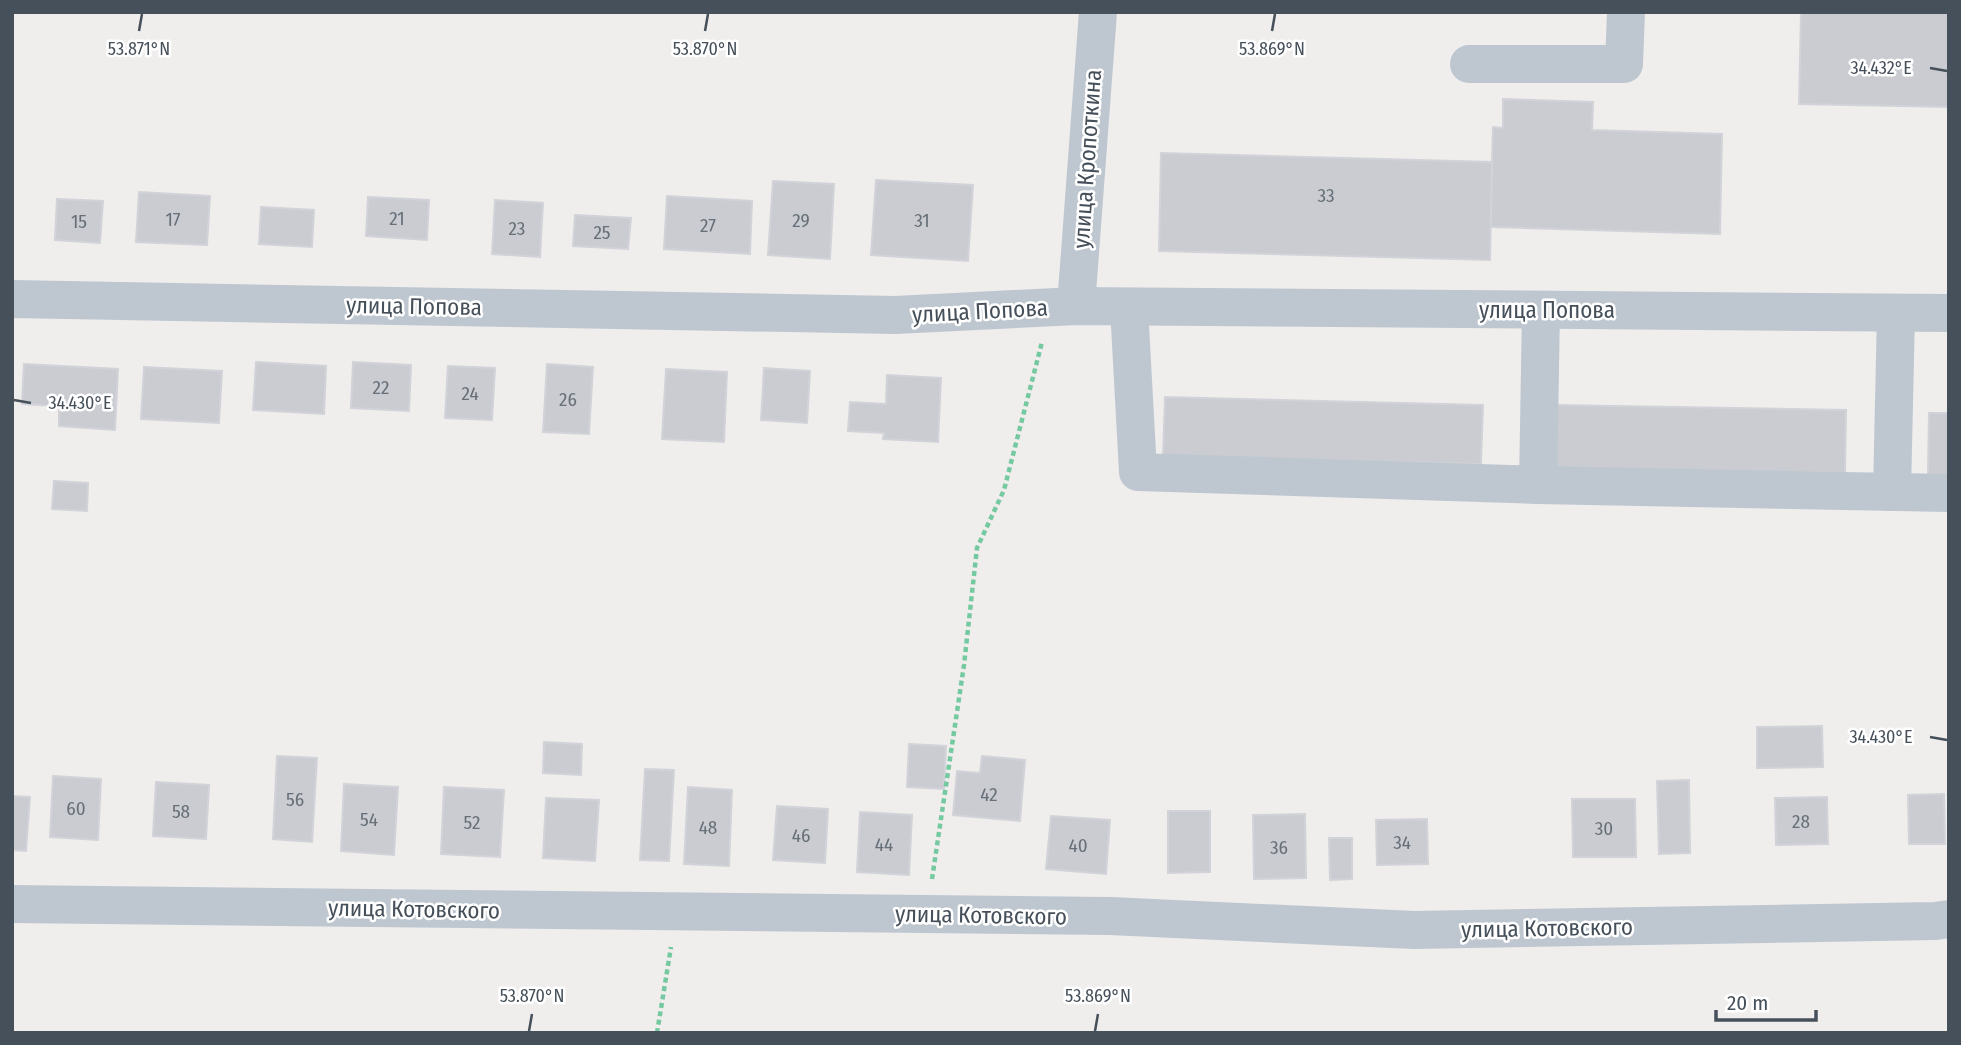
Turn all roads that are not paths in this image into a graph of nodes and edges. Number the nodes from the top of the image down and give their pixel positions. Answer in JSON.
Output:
{"nodes":[{"id":1,"x":1098,"y":12,"type":"edge"},
{"id":2,"x":1626,"y":12,"type":"edge"},
{"id":3,"x":1469,"y":64,"type":"dead end"},
{"id":4,"x":12,"y":299,"type":"edge"},
{"id":5,"x":1063,"y":307,"type":"junction"},
{"id":6,"x":1129,"y":307,"type":"junction"},
{"id":7,"x":1541,"y":310,"type":"junction"},
{"id":8,"x":1896,"y":313,"type":"junction"},
{"id":9,"x":1949,"y":313,"type":"edge"},
{"id":10,"x":1538,"y":485,"type":"junction"},
{"id":11,"x":1892,"y":492,"type":"junction"},
{"id":12,"x":1949,"y":493,"type":"edge"},
{"id":13,"x":12,"y":904,"type":"edge"},
{"id":14,"x":1949,"y":919,"type":"edge"}],
"edges":[{"from":1,"to":5,"type":"street","name":"улица Кропоткина"},
{"from":2,"to":3,"type":"street"},
{"from":4,"to":5,"type":"street","name":"улица Попова"},
{"from":5,"to":6,"type":"street","name":"улица Попова"},
{"from":6,"to":7,"type":"street","name":"улица Попова"},
{"from":6,"to":10,"type":"street"},
{"from":7,"to":8,"type":"street","name":"улица Попова"},
{"from":7,"to":10,"type":"street"},
{"from":8,"to":9,"type":"street","name":"улица Попова"},
{"from":8,"to":11,"type":"street"},
{"from":10,"to":11,"type":"street"},
{"from":11,"to":12,"type":"street"},
{"from":13,"to":14,"type":"street","name":"улица Котовского"}]}
